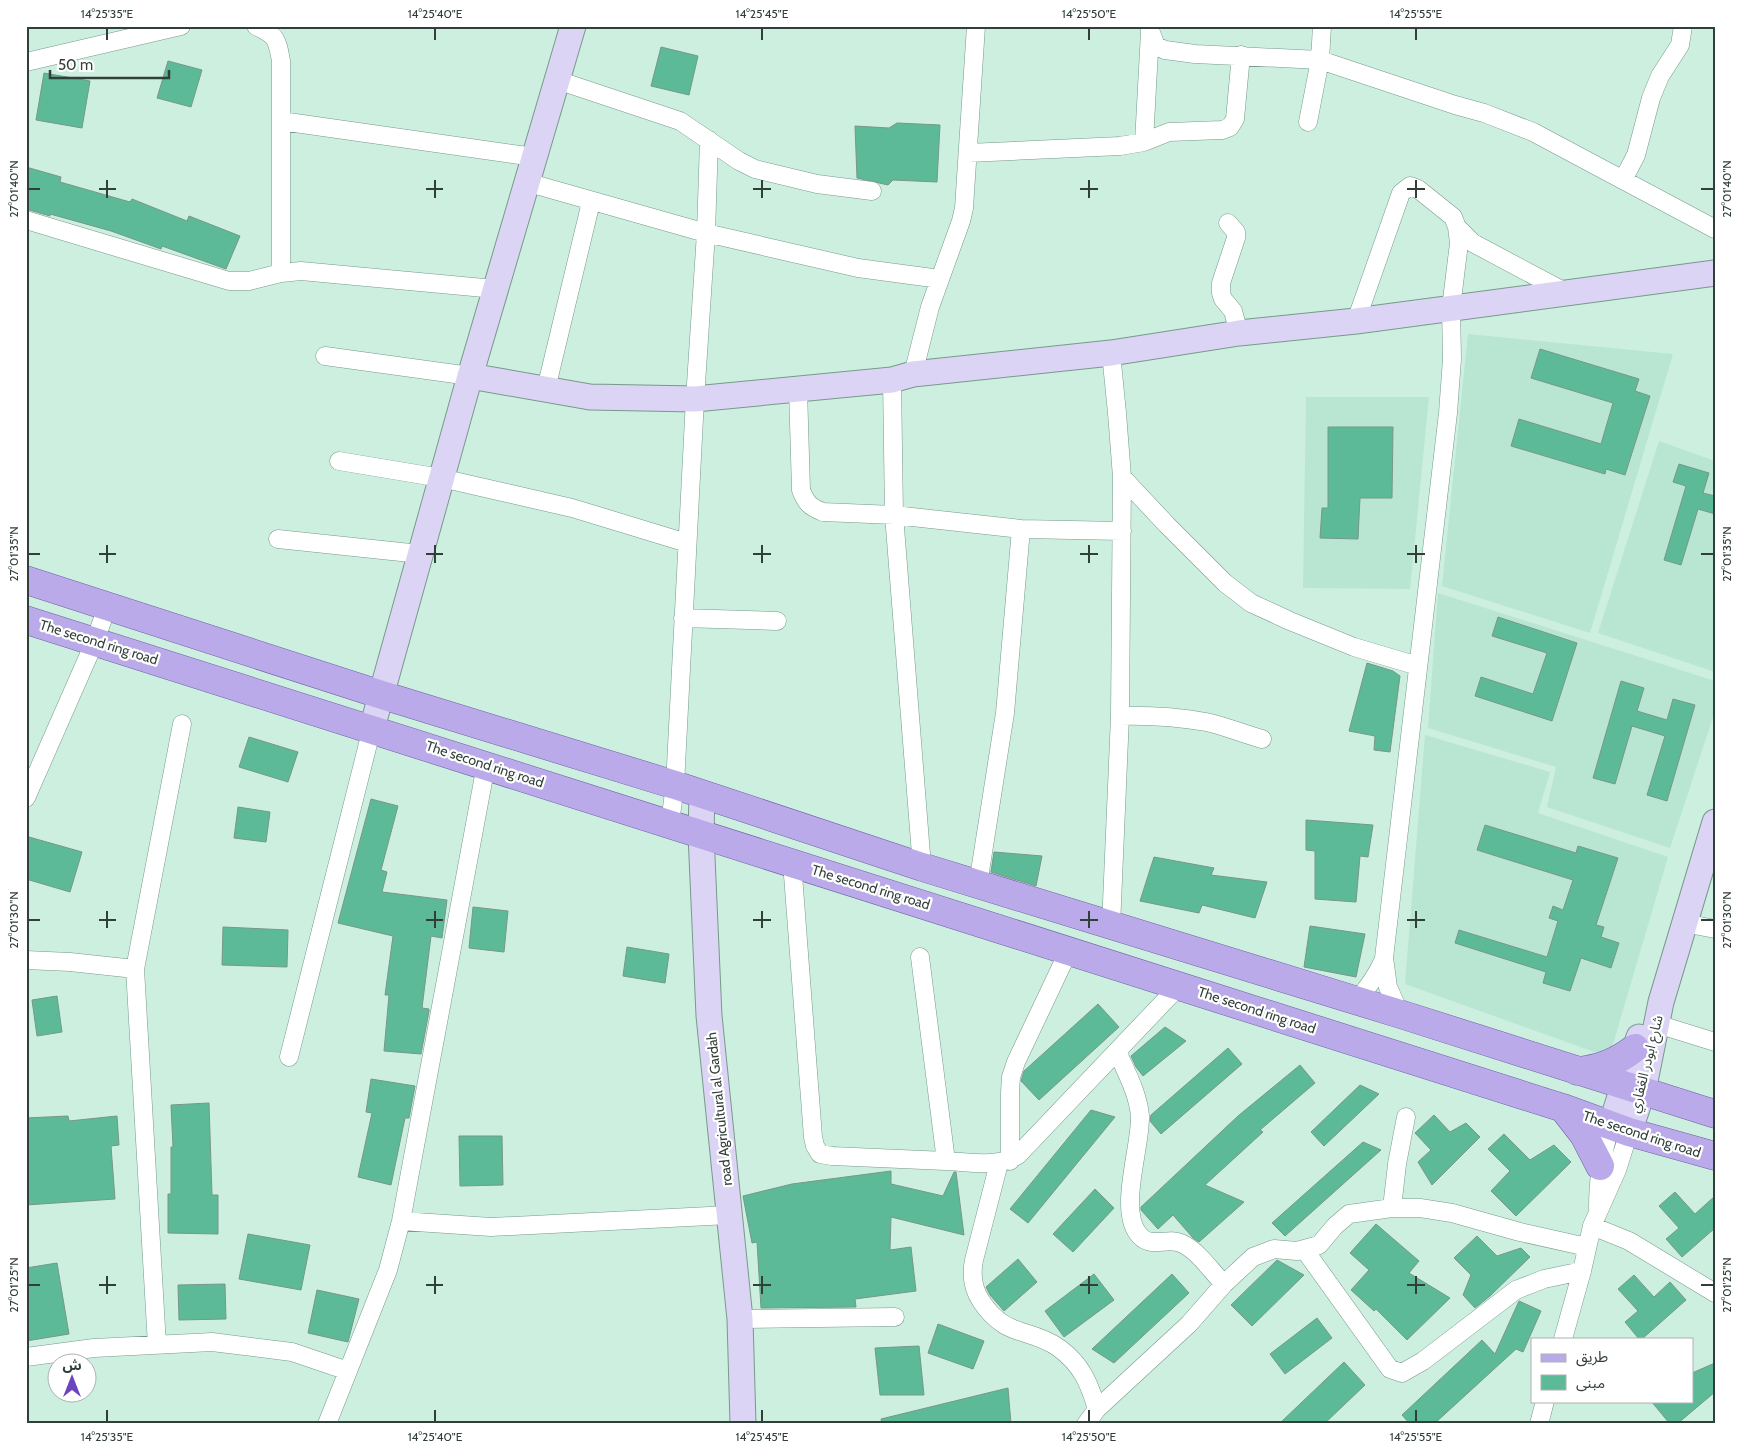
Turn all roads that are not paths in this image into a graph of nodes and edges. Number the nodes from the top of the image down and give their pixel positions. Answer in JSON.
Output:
{"nodes":[{"id":1,"x":181,"y":26,"type":"edge"},
{"id":2,"x":256,"y":26,"type":"edge"},
{"id":3,"x":573,"y":26,"type":"edge"},
{"id":4,"x":976,"y":26,"type":"edge"},
{"id":5,"x":1322,"y":26,"type":"edge"},
{"id":6,"x":1683,"y":26,"type":"edge"},
{"id":7,"x":1150,"y":28,"type":"edge"},
{"id":8,"x":1241,"y":55,"type":"junction"},
{"id":9,"x":1320,"y":60,"type":"junction"},
{"id":10,"x":26,"y":62,"type":"edge"},
{"id":11,"x":557,"y":80,"type":"junction"},
{"id":12,"x":281,"y":121,"type":"junction"},
{"id":13,"x":1308,"y":122,"type":"dead end"},
{"id":14,"x":709,"y":140,"type":"junction"},
{"id":15,"x":1144,"y":142,"type":"junction"},
{"id":16,"x":968,"y":154,"type":"junction"},
{"id":17,"x":534,"y":157,"type":"junction"},
{"id":18,"x":1623,"y":180,"type":"junction"},
{"id":19,"x":526,"y":182,"type":"junction"},
{"id":20,"x":872,"y":191,"type":"dead end"},
{"id":21,"x":591,"y":202,"type":"junction"},
{"id":22,"x":26,"y":220,"type":"edge"},
{"id":23,"x":1228,"y":224,"type":"dead end"},
{"id":24,"x":1457,"y":227,"type":"junction"},
{"id":25,"x":1715,"y":229,"type":"edge"},
{"id":26,"x":706,"y":233,"type":"junction"},
{"id":27,"x":281,"y":273,"type":"junction"},
{"id":28,"x":1715,"y":273,"type":"edge"},
{"id":29,"x":940,"y":279,"type":"junction"},
{"id":30,"x":496,"y":289,"type":"junction"},
{"id":31,"x":1565,"y":292,"type":"junction"},
{"id":32,"x":1452,"y":308,"type":"junction"},
{"id":33,"x":1356,"y":320,"type":"junction"},
{"id":34,"x":1239,"y":333,"type":"junction"},
{"id":35,"x":1110,"y":353,"type":"junction"},
{"id":36,"x":325,"y":356,"type":"dead end"},
{"id":37,"x":470,"y":376,"type":"junction"},
{"id":38,"x":903,"y":377,"type":"junction"},
{"id":39,"x":798,"y":389,"type":"junction"},
{"id":40,"x":546,"y":390,"type":"junction"},
{"id":41,"x":695,"y":399,"type":"junction"},
{"id":42,"x":339,"y":461,"type":"dead end"},
{"id":43,"x":1122,"y":477,"type":"junction"},
{"id":44,"x":442,"y":478,"type":"junction"},
{"id":45,"x":894,"y":515,"type":"junction"},
{"id":46,"x":1021,"y":529,"type":"junction"},
{"id":47,"x":1122,"y":531,"type":"junction"},
{"id":48,"x":278,"y":539,"type":"dead end"},
{"id":49,"x":687,"y":543,"type":"junction"},
{"id":50,"x":420,"y":554,"type":"junction"},
{"id":51,"x":26,"y":580,"type":"edge"},
{"id":52,"x":107,"y":607,"type":"junction"},
{"id":53,"x":683,"y":618,"type":"junction"},
{"id":54,"x":26,"y":620,"type":"edge"},
{"id":55,"x":777,"y":621,"type":"dead end"},
{"id":56,"x":95,"y":641,"type":"junction"},
{"id":57,"x":1418,"y":666,"type":"junction"},
{"id":58,"x":382,"y":695,"type":"junction"},
{"id":59,"x":1120,"y":716,"type":"junction"},
{"id":60,"x":182,"y":724,"type":"dead end"},
{"id":61,"x":372,"y":728,"type":"junction"},
{"id":62,"x":1262,"y":739,"type":"dead end"},
{"id":63,"x":486,"y":765,"type":"junction"},
{"id":64,"x":675,"y":785,"type":"junction"},
{"id":65,"x":702,"y":794,"type":"junction"},
{"id":66,"x":26,"y":798,"type":"edge"},
{"id":67,"x":1715,"y":822,"type":"edge"},
{"id":68,"x":670,"y":823,"type":"junction"},
{"id":69,"x":701,"y":834,"type":"junction"},
{"id":70,"x":792,"y":862,"type":"junction"},
{"id":71,"x":922,"y":867,"type":"junction"},
{"id":72,"x":978,"y":884,"type":"junction"},
{"id":73,"x":1684,"y":923,"type":"junction"},
{"id":74,"x":1111,"y":926,"type":"junction"},
{"id":75,"x":1715,"y":929,"type":"edge"},
{"id":76,"x":1069,"y":950,"type":"junction"},
{"id":77,"x":920,"y":957,"type":"dead end"},
{"id":78,"x":1384,"y":958,"type":"junction"},
{"id":79,"x":26,"y":960,"type":"edge"},
{"id":80,"x":136,"y":969,"type":"junction"},
{"id":81,"x":1179,"y":986,"type":"junction"},
{"id":82,"x":1356,"y":1001,"type":"junction"},
{"id":83,"x":1659,"y":1013,"type":"junction"},
{"id":84,"x":1400,"y":1014,"type":"junction"},
{"id":85,"x":1715,"y":1042,"type":"edge"},
{"id":86,"x":1635,"y":1048,"type":"junction"},
{"id":87,"x":1117,"y":1051,"type":"junction"},
{"id":88,"x":289,"y":1057,"type":"dead end"},
{"id":89,"x":1577,"y":1071,"type":"junction"},
{"id":90,"x":1633,"y":1088,"type":"junction"},
{"id":91,"x":1563,"y":1108,"type":"junction"},
{"id":92,"x":1715,"y":1114,"type":"edge"},
{"id":93,"x":1406,"y":1117,"type":"dead end"},
{"id":94,"x":1620,"y":1129,"type":"junction"},
{"id":95,"x":1715,"y":1156,"type":"edge"},
{"id":96,"x":946,"y":1161,"type":"junction"},
{"id":97,"x":1004,"y":1162,"type":"junction"},
{"id":98,"x":1600,"y":1166,"type":"junction"},
{"id":99,"x":1392,"y":1208,"type":"junction"},
{"id":100,"x":729,"y":1216,"type":"junction"},
{"id":101,"x":1595,"y":1218,"type":"junction"},
{"id":102,"x":402,"y":1221,"type":"junction"},
{"id":103,"x":1587,"y":1247,"type":"junction"},
{"id":104,"x":1304,"y":1249,"type":"junction"},
{"id":105,"x":1582,"y":1272,"type":"junction"},
{"id":106,"x":1224,"y":1284,"type":"junction"},
{"id":107,"x":1715,"y":1293,"type":"edge"},
{"id":108,"x":895,"y":1317,"type":"dead end"},
{"id":109,"x":740,"y":1319,"type":"junction"},
{"id":110,"x":1563,"y":1338,"type":"edge"},
{"id":111,"x":157,"y":1345,"type":"junction"},
{"id":112,"x":26,"y":1357,"type":"edge"},
{"id":113,"x":348,"y":1371,"type":"junction"},
{"id":114,"x":1545,"y":1402,"type":"edge"},
{"id":115,"x":1097,"y":1409,"type":"junction"},
{"id":116,"x":327,"y":1424,"type":"edge"},
{"id":117,"x":743,"y":1424,"type":"edge"},
{"id":118,"x":1086,"y":1424,"type":"edge"},
{"id":119,"x":1539,"y":1424,"type":"edge"}],
"edges":[{"from":1,"to":10,"type":"street"},
{"from":2,"to":12,"type":"street"},
{"from":3,"to":11,"type":"street"},
{"from":4,"to":16,"type":"street"},
{"from":5,"to":9,"type":"street"},
{"from":6,"to":18,"type":"street"},
{"from":7,"to":8,"type":"street"},
{"from":7,"to":15,"type":"street"},
{"from":8,"to":9,"type":"street"},
{"from":8,"to":15,"type":"street"},
{"from":9,"to":13,"type":"street"},
{"from":9,"to":18,"type":"street"},
{"from":11,"to":14,"type":"street"},
{"from":11,"to":17,"type":"street"},
{"from":12,"to":17,"type":"street"},
{"from":12,"to":27,"type":"street"},
{"from":14,"to":20,"type":"street"},
{"from":14,"to":26,"type":"street"},
{"from":15,"to":16,"type":"street"},
{"from":16,"to":29,"type":"street"},
{"from":17,"to":19,"type":"street"},
{"from":18,"to":25,"type":"street"},
{"from":19,"to":21,"type":"street"},
{"from":19,"to":30,"type":"street"},
{"from":21,"to":26,"type":"street"},
{"from":21,"to":40,"type":"street"},
{"from":22,"to":27,"type":"street"},
{"from":23,"to":34,"type":"street"},
{"from":24,"to":31,"type":"street"},
{"from":24,"to":32,"type":"street"},
{"from":24,"to":33,"type":"street"},
{"from":26,"to":29,"type":"street"},
{"from":26,"to":41,"type":"street"},
{"from":27,"to":30,"type":"street"},
{"from":28,"to":31,"type":"street"},
{"from":29,"to":38,"type":"street"},
{"from":30,"to":37,"type":"street"},
{"from":31,"to":32,"type":"street"},
{"from":32,"to":33,"type":"street"},
{"from":32,"to":57,"type":"street"},
{"from":33,"to":34,"type":"street"},
{"from":34,"to":35,"type":"street"},
{"from":35,"to":38,"type":"street"},
{"from":35,"to":43,"type":"street"},
{"from":36,"to":37,"type":"street"},
{"from":37,"to":40,"type":"street"},
{"from":37,"to":44,"type":"street"},
{"from":38,"to":39,"type":"street"},
{"from":38,"to":45,"type":"street"},
{"from":39,"to":41,"type":"street"},
{"from":39,"to":45,"type":"street"},
{"from":40,"to":41,"type":"street"},
{"from":41,"to":49,"type":"street"},
{"from":42,"to":44,"type":"street"},
{"from":43,"to":47,"type":"street"},
{"from":43,"to":57,"type":"street"},
{"from":44,"to":49,"type":"street"},
{"from":44,"to":50,"type":"street"},
{"from":45,"to":46,"type":"street"},
{"from":45,"to":71,"type":"street"},
{"from":46,"to":47,"type":"street"},
{"from":46,"to":72,"type":"street"},
{"from":47,"to":59,"type":"street"},
{"from":48,"to":50,"type":"street"},
{"from":49,"to":53,"type":"street"},
{"from":50,"to":58,"type":"street"},
{"from":51,"to":52,"type":"main road"},
{"from":52,"to":56,"type":"street"},
{"from":52,"to":58,"type":"main road"},
{"from":53,"to":55,"type":"street"},
{"from":53,"to":64,"type":"street"},
{"from":54,"to":56,"type":"main road","name":"The second ring road"},
{"from":56,"to":61,"type":"main road","name":"The second ring road"},
{"from":56,"to":66,"type":"street"},
{"from":57,"to":78,"type":"street"},
{"from":58,"to":61,"type":"street"},
{"from":58,"to":64,"type":"main road"},
{"from":59,"to":62,"type":"street"},
{"from":59,"to":74,"type":"street"},
{"from":60,"to":80,"type":"street"},
{"from":61,"to":63,"type":"main road","name":"The second ring road"},
{"from":61,"to":88,"type":"street"},
{"from":63,"to":68,"type":"main road","name":"The second ring road"},
{"from":63,"to":102,"type":"street"},
{"from":64,"to":65,"type":"main road"},
{"from":64,"to":68,"type":"street"},
{"from":65,"to":69,"type":"street","name":"road Agricultural al Gardah"},
{"from":65,"to":71,"type":"main road"},
{"from":67,"to":73,"type":"street","name":"شارع ابودر الغفاري"},
{"from":68,"to":69,"type":"main road","name":"The second ring road"},
{"from":69,"to":70,"type":"main road","name":"The second ring road"},
{"from":69,"to":100,"type":"street","name":"road Agricultural al Gardah"},
{"from":70,"to":76,"type":"main road","name":"The second ring road"},
{"from":70,"to":96,"type":"street"},
{"from":71,"to":72,"type":"main road"},
{"from":72,"to":74,"type":"main road"},
{"from":73,"to":75,"type":"street"},
{"from":73,"to":83,"type":"street","name":"شارع ابودر الغفاري"},
{"from":74,"to":82,"type":"main road"},
{"from":76,"to":81,"type":"main road","name":"The second ring road"},
{"from":76,"to":97,"type":"street"},
{"from":77,"to":96,"type":"street"},
{"from":78,"to":82,"type":"street"},
{"from":78,"to":84,"type":"street"},
{"from":79,"to":80,"type":"street"},
{"from":80,"to":111,"type":"street"},
{"from":81,"to":87,"type":"street"},
{"from":81,"to":91,"type":"main road","name":"The second ring road"},
{"from":82,"to":84,"type":"main road"},
{"from":83,"to":85,"type":"street"},
{"from":83,"to":86,"type":"street","name":"شارع ابودر الغفاري"},
{"from":83,"to":90,"type":"street","name":"شارع ابودر الغفاري"},
{"from":84,"to":89,"type":"main road"},
{"from":86,"to":89,"type":"main road"},
{"from":86,"to":90,"type":"street","name":"شارع ابودر الغفاري"},
{"from":87,"to":97,"type":"street"},
{"from":87,"to":106,"type":"street"},
{"from":89,"to":90,"type":"main road"},
{"from":90,"to":92,"type":"main road"},
{"from":90,"to":94,"type":"street","name":"شارع ابودر الغفاري"},
{"from":91,"to":94,"type":"main road","name":"The second ring road"},
{"from":91,"to":98,"type":"main road"},
{"from":93,"to":99,"type":"street"},
{"from":94,"to":95,"type":"main road","name":"The second ring road"},
{"from":94,"to":98,"type":"street","name":"شارع ابودر الغفاري"},
{"from":94,"to":101,"type":"street","name":"شارع ابودر الغفاري"},
{"from":96,"to":97,"type":"street"},
{"from":97,"to":115,"type":"street"},
{"from":98,"to":101,"type":"street","name":"شارع ابودر الغفاري"},
{"from":99,"to":103,"type":"street"},
{"from":99,"to":104,"type":"street"},
{"from":100,"to":102,"type":"street"},
{"from":100,"to":109,"type":"street","name":"road Agricultural al Gardah"},
{"from":101,"to":103,"type":"street","name":"شارع ابودر الغفاري"},
{"from":101,"to":107,"type":"street"},
{"from":102,"to":113,"type":"street"},
{"from":103,"to":105,"type":"street","name":"شارع ابودر الغفاري"},
{"from":104,"to":105,"type":"street"},
{"from":104,"to":106,"type":"street"},
{"from":105,"to":110,"type":"street","name":"شارع ابودر الغفاري"},
{"from":106,"to":115,"type":"street"},
{"from":108,"to":109,"type":"street"},
{"from":109,"to":117,"type":"street","name":"road Agricultural al Gardah"},
{"from":111,"to":112,"type":"street"},
{"from":111,"to":113,"type":"street"},
{"from":113,"to":116,"type":"street"},
{"from":114,"to":119,"type":"street"},
{"from":115,"to":118,"type":"street"}]}
